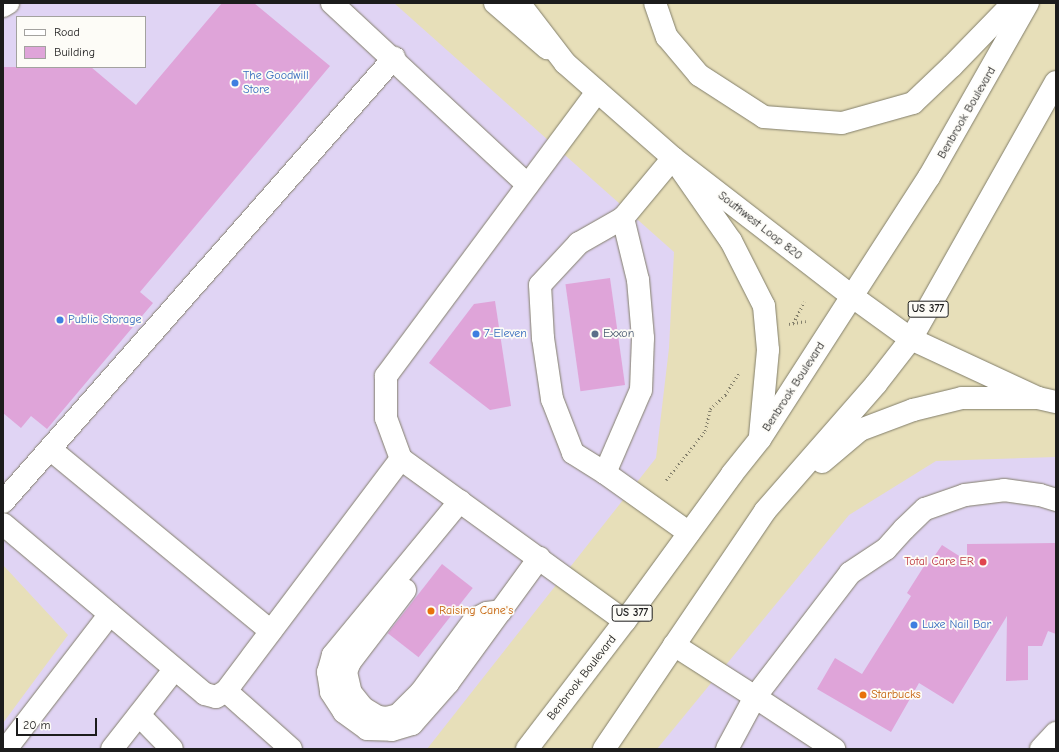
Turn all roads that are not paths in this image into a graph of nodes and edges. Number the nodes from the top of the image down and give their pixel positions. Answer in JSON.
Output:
{"nodes":[{"id":1,"x":8,"y":3,"type":"edge"},
{"id":2,"x":332,"y":3,"type":"edge"},
{"id":3,"x":495,"y":3,"type":"edge"},
{"id":4,"x":519,"y":3,"type":"edge"},
{"id":5,"x":655,"y":3,"type":"edge"},
{"id":6,"x":1013,"y":3,"type":"edge"},
{"id":7,"x":1028,"y":3,"type":"edge"},
{"id":8,"x":3,"y":6,"type":"edge"},
{"id":9,"x":394,"y":58,"type":"junction"},
{"id":10,"x":565,"y":63,"type":"junction"},
{"id":11,"x":1056,"y":82,"type":"edge"},
{"id":12,"x":597,"y":92,"type":"junction"},
{"id":13,"x":673,"y":158,"type":"junction"},
{"id":14,"x":528,"y":185,"type":"junction"},
{"id":15,"x":624,"y":218,"type":"junction"},
{"id":16,"x":853,"y":297,"type":"junction"},
{"id":17,"x":911,"y":339,"type":"junction"},
{"id":18,"x":1047,"y":400,"type":"edge"},
{"id":19,"x":760,"y":439,"type":"junction"},
{"id":20,"x":50,"y":449,"type":"junction"},
{"id":21,"x":401,"y":459,"type":"junction"},
{"id":22,"x":605,"y":473,"type":"junction"},
{"id":23,"x":1056,"y":500,"type":"edge"},
{"id":24,"x":460,"y":501,"type":"junction"},
{"id":25,"x":3,"y":502,"type":"edge"},
{"id":26,"x":765,"y":511,"type":"junction"},
{"id":27,"x":3,"y":524,"type":"edge"},
{"id":28,"x":689,"y":533,"type":"junction"},
{"id":29,"x":539,"y":558,"type":"junction"},
{"id":30,"x":110,"y":614,"type":"junction"},
{"id":31,"x":625,"y":621,"type":"junction"},
{"id":32,"x":271,"y":631,"type":"junction"},
{"id":33,"x":674,"y":645,"type":"junction"},
{"id":34,"x":174,"y":670,"type":"junction"},
{"id":35,"x":226,"y":691,"type":"junction"},
{"id":36,"x":755,"y":697,"type":"junction"},
{"id":37,"x":139,"y":715,"type":"junction"},
{"id":38,"x":1056,"y":733,"type":"edge"},
{"id":39,"x":279,"y":745,"type":"edge"},
{"id":40,"x":6,"y":749,"type":"edge"},
{"id":41,"x":112,"y":749,"type":"edge"},
{"id":42,"x":172,"y":749,"type":"edge"},
{"id":43,"x":527,"y":749,"type":"edge"},
{"id":44,"x":604,"y":749,"type":"edge"},
{"id":45,"x":727,"y":749,"type":"edge"},
{"id":46,"x":834,"y":749,"type":"edge"},
{"id":47,"x":1041,"y":749,"type":"edge"}],
"edges":[{"from":1,"to":8,"type":"main road"},
{"from":2,"to":9,"type":"main road"},
{"from":3,"to":10,"type":"main road","name":"Southwest Loop 820"},
{"from":4,"to":10,"type":"main road"},
{"from":5,"to":6,"type":"main road"},
{"from":7,"to":16,"type":"main road","name":"Benbrook Boulevard","number":"US 377"},
{"from":9,"to":14,"type":"main road"},
{"from":9,"to":20,"type":"main road"},
{"from":10,"to":12,"type":"main road","name":"Southwest Loop 820"},
{"from":11,"to":17,"type":"main road","number":"US 377"},
{"from":12,"to":13,"type":"main road","name":"Southwest Loop 820"},
{"from":12,"to":14,"type":"main road"},
{"from":13,"to":15,"type":"main road"},
{"from":13,"to":16,"type":"main road","name":"Southwest Loop 820"},
{"from":13,"to":19,"type":"main road"},
{"from":14,"to":21,"type":"main road"},
{"from":15,"to":22,"type":"main road"},
{"from":15,"to":22,"type":"main road"},
{"from":16,"to":17,"type":"main road","name":"Southwest Loop 820"},
{"from":16,"to":19,"type":"main road","name":"Benbrook Boulevard","number":"US 377"},
{"from":17,"to":18,"type":"main road","name":"Southwest Loop 820"},
{"from":17,"to":26,"type":"main road","number":"US 377"},
{"from":18,"to":26,"type":"main road"},
{"from":19,"to":28,"type":"main road","name":"Benbrook Boulevard","number":"US 377"},
{"from":20,"to":25,"type":"main road"},
{"from":20,"to":32,"type":"main road"},
{"from":21,"to":24,"type":"main road"},
{"from":21,"to":32,"type":"main road"},
{"from":22,"to":28,"type":"main road"},
{"from":23,"to":36,"type":"main road"},
{"from":24,"to":29,"type":"main road"},
{"from":24,"to":29,"type":"main road"},
{"from":26,"to":33,"type":"main road","number":"US 377"},
{"from":27,"to":30,"type":"main road"},
{"from":28,"to":31,"type":"main road","name":"Benbrook Boulevard","number":"US 377"},
{"from":29,"to":31,"type":"main road"},
{"from":30,"to":34,"type":"main road"},
{"from":30,"to":40,"type":"main road"},
{"from":31,"to":43,"type":"main road","name":"Benbrook Boulevard","number":"US 377"},
{"from":32,"to":35,"type":"main road"},
{"from":33,"to":36,"type":"main road"},
{"from":33,"to":44,"type":"main road","number":"US 377"},
{"from":34,"to":35,"type":"main road"},
{"from":34,"to":37,"type":"main road"},
{"from":35,"to":39,"type":"main road"},
{"from":36,"to":45,"type":"main road"},
{"from":36,"to":46,"type":"main road"},
{"from":37,"to":41,"type":"main road"},
{"from":37,"to":42,"type":"main road"},
{"from":38,"to":47,"type":"main road"}]}
